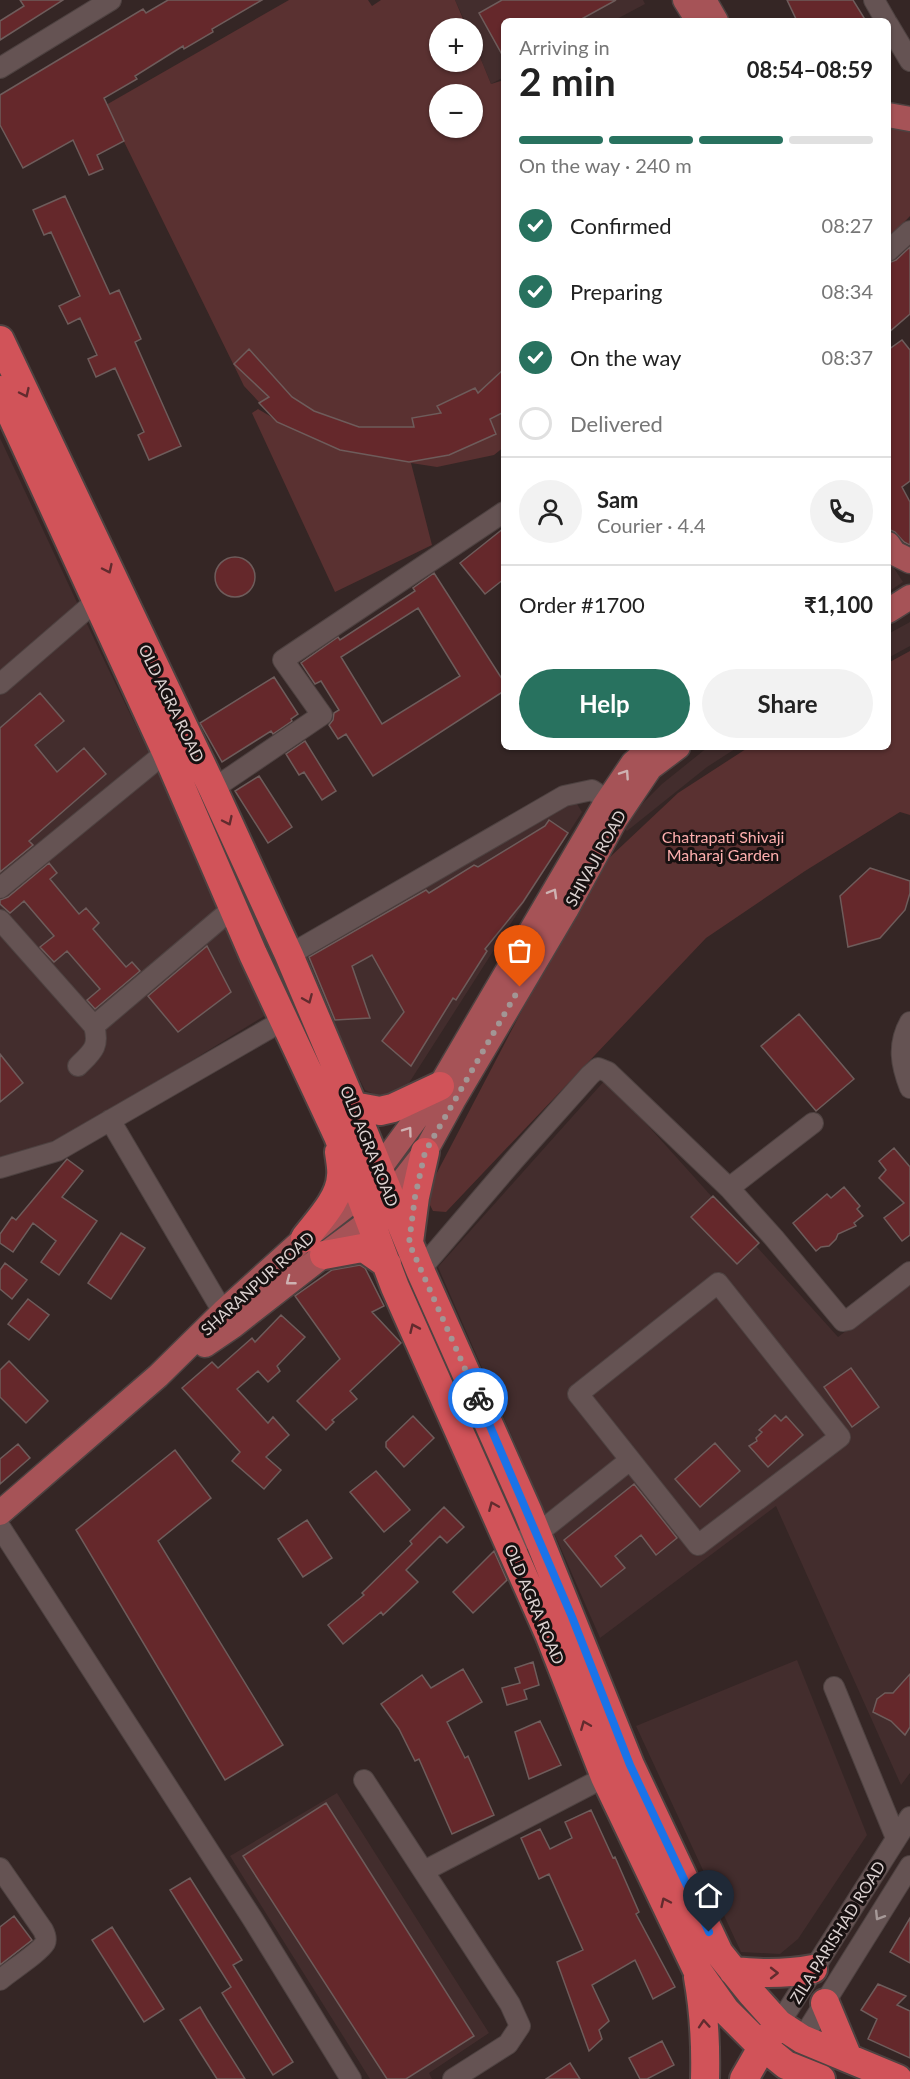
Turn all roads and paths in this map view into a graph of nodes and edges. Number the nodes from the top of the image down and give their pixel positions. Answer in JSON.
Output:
{"nodes":[{"id":1,"x":111,"y":0,"type":"edge"},
{"id":2,"x":685,"y":0,"type":"edge"},
{"id":3,"x":704,"y":0,"type":"edge"},
{"id":4,"x":874,"y":0,"type":"edge"},
{"id":5,"x":696,"y":18,"type":"edge"},
{"id":6,"x":714,"y":18,"type":"edge"},
{"id":7,"x":885,"y":18,"type":"edge"},
{"id":8,"x":891,"y":29,"type":"edge"},
{"id":9,"x":910,"y":61,"type":"edge"},
{"id":10,"x":0,"y":68,"type":"edge"},
{"id":11,"x":891,"y":116,"type":"edge"},
{"id":12,"x":910,"y":119,"type":"edge"},
{"id":13,"x":910,"y":231,"type":"edge"},
{"id":14,"x":891,"y":248,"type":"edge"},
{"id":15,"x":0,"y":340,"type":"edge"},
{"id":16,"x":0,"y":390,"type":"edge"},
{"id":17,"x":501,"y":514,"type":"edge"},
{"id":18,"x":891,"y":548,"type":"edge"},
{"id":19,"x":910,"y":561,"type":"edge"},
{"id":20,"x":910,"y":597,"type":"edge"},
{"id":21,"x":96,"y":601,"type":"junction"},
{"id":22,"x":891,"y":609,"type":"edge"},
{"id":23,"x":910,"y":613,"type":"edge"},
{"id":24,"x":891,"y":623,"type":"edge"},
{"id":25,"x":0,"y":684,"type":"edge"},
{"id":26,"x":648,"y":750,"type":"edge"},
{"id":27,"x":674,"y":750,"type":"edge"},
{"id":28,"x":166,"y":752,"type":"junction"},
{"id":29,"x":213,"y":789,"type":"junction"},
{"id":30,"x":615,"y":805,"type":"junction"},
{"id":31,"x":0,"y":888,"type":"edge"},
{"id":32,"x":233,"y":908,"type":"junction"},
{"id":33,"x":0,"y":920,"type":"edge"},
{"id":34,"x":289,"y":956,"type":"junction"},
{"id":35,"x":284,"y":1020,"type":"junction"},
{"id":36,"x":910,"y":1022,"type":"edge"},
{"id":37,"x":94,"y":1026,"type":"junction"},
{"id":38,"x":78,"y":1066,"type":"dead end"},
{"id":39,"x":440,"y":1086,"type":"junction"},
{"id":40,"x":910,"y":1088,"type":"edge"},
{"id":41,"x":354,"y":1106,"type":"junction"},
{"id":42,"x":110,"y":1120,"type":"junction"},
{"id":43,"x":813,"y":1123,"type":"dead end"},
{"id":44,"x":338,"y":1136,"type":"junction"},
{"id":45,"x":425,"y":1152,"type":"junction"},
{"id":46,"x":0,"y":1168,"type":"edge"},
{"id":47,"x":380,"y":1170,"type":"junction"},
{"id":48,"x":729,"y":1188,"type":"junction"},
{"id":49,"x":390,"y":1197,"type":"junction"},
{"id":50,"x":365,"y":1208,"type":"junction"},
{"id":51,"x":409,"y":1243,"type":"junction"},
{"id":52,"x":314,"y":1246,"type":"junction"},
{"id":53,"x":387,"y":1264,"type":"junction"},
{"id":54,"x":420,"y":1270,"type":"junction"},
{"id":55,"x":910,"y":1272,"type":"edge"},
{"id":56,"x":223,"y":1312,"type":"junction"},
{"id":57,"x":158,"y":1376,"type":"junction"},
{"id":58,"x":630,"y":1460,"type":"junction"},
{"id":59,"x":0,"y":1513,"type":"edge"},
{"id":60,"x":0,"y":1527,"type":"edge"},
{"id":61,"x":537,"y":1534,"type":"junction"},
{"id":62,"x":510,"y":1545,"type":"junction"},
{"id":63,"x":834,"y":1687,"type":"dead end"},
{"id":64,"x":605,"y":1777,"type":"junction"},
{"id":65,"x":364,"y":1780,"type":"dead end"},
{"id":66,"x":910,"y":1817,"type":"edge"},
{"id":67,"x":896,"y":1838,"type":"junction"},
{"id":68,"x":910,"y":1866,"type":"edge"},
{"id":69,"x":0,"y":1868,"type":"edge"},
{"id":70,"x":424,"y":1871,"type":"junction"},
{"id":71,"x":813,"y":1969,"type":"junction"},
{"id":72,"x":697,"y":1970,"type":"junction"},
{"id":73,"x":734,"y":1971,"type":"junction"},
{"id":74,"x":0,"y":1980,"type":"edge"},
{"id":75,"x":825,"y":2003,"type":"junction"},
{"id":76,"x":781,"y":2036,"type":"junction"},
{"id":77,"x":848,"y":2058,"type":"junction"},
{"id":78,"x":781,"y":2072,"type":"edge"},
{"id":79,"x":351,"y":2079,"type":"edge"},
{"id":80,"x":453,"y":2079,"type":"edge"},
{"id":81,"x":705,"y":2079,"type":"edge"},
{"id":82,"x":744,"y":2079,"type":"edge"},
{"id":83,"x":821,"y":2079,"type":"edge"},
{"id":84,"x":898,"y":2079,"type":"edge"}],
"edges":[{"from":1,"to":10,"type":"street"},
{"from":2,"to":5,"type":"main road"},
{"from":3,"to":6,"type":"main road"},
{"from":4,"to":7,"type":"street"},
{"from":8,"to":9,"type":"street"},
{"from":11,"to":12,"type":"main road"},
{"from":13,"to":14,"type":"street"},
{"from":15,"to":29,"type":"highway","name":"OLD AGRA ROAD","one_way":true},
{"from":16,"to":21,"type":"highway","name":"OLD AGRA ROAD"},
{"from":17,"to":29,"type":"street"},
{"from":18,"to":19,"type":"main road"},
{"from":20,"to":22,"type":"main road"},
{"from":21,"to":25,"type":"street"},
{"from":21,"to":28,"type":"highway","name":"OLD AGRA ROAD"},
{"from":23,"to":24,"type":"main road"},
{"from":30,"to":26,"type":"main road","name":"SHIVAJI ROAD","one_way":true},
{"from":27,"to":30,"type":"main road","name":"SHIVAJI ROAD"},
{"from":28,"to":31,"type":"street"},
{"from":28,"to":32,"type":"highway","name":"OLD AGRA ROAD"},
{"from":29,"to":34,"type":"highway","name":"OLD AGRA ROAD","one_way":true},
{"from":30,"to":34,"type":"street"},
{"from":39,"to":30,"type":"main road","name":"SHIVAJI ROAD","one_way":true},
{"from":30,"to":45,"type":"main road","name":"SHIVAJI ROAD"},
{"from":32,"to":35,"type":"highway","name":"OLD AGRA ROAD"},
{"from":32,"to":37,"type":"street"},
{"from":33,"to":37,"type":"street"},
{"from":34,"to":41,"type":"highway","name":"OLD AGRA ROAD","one_way":true},
{"from":35,"to":42,"type":"street"},
{"from":35,"to":44,"type":"highway","name":"OLD AGRA ROAD"},
{"from":36,"to":40,"type":"street"},
{"from":37,"to":38,"type":"street"},
{"from":39,"to":41,"type":"highway"},
{"from":47,"to":39,"type":"main road","name":"SHIVAJI ROAD","one_way":true},
{"from":41,"to":47,"type":"highway","name":"OLD AGRA ROAD"},
{"from":42,"to":46,"type":"street"},
{"from":42,"to":56,"type":"street"},
{"from":43,"to":48,"type":"street"},
{"from":44,"to":50,"type":"highway","name":"OLD AGRA ROAD"},
{"from":44,"to":52,"type":"highway"},
{"from":45,"to":49,"type":"main road","name":"SHIVAJI ROAD"},
{"from":45,"to":51,"type":"highway"},
{"from":47,"to":49,"type":"highway","name":"OLD AGRA ROAD"},
{"from":47,"to":50,"type":"main road","name":"SHIVAJI ROAD"},
{"from":48,"to":54,"type":"street"},
{"from":48,"to":55,"type":"street"},
{"from":49,"to":50,"type":"main road","name":"SHIVAJI ROAD"},
{"from":49,"to":51,"type":"highway","name":"OLD AGRA ROAD"},
{"from":50,"to":52,"type":"main road","name":"SHARANPUR ROAD"},
{"from":50,"to":53,"type":"highway","name":"OLD AGRA ROAD"},
{"from":51,"to":54,"type":"highway","name":"OLD AGRA ROAD"},
{"from":52,"to":53,"type":"highway"},
{"from":52,"to":56,"type":"main road","name":"SHARANPUR ROAD"},
{"from":52,"to":57,"type":"main road","name":"SHARANPUR ROAD","one_way":true},
{"from":62,"to":53,"type":"highway","name":"OLD AGRA ROAD","one_way":true},
{"from":54,"to":61,"type":"highway","name":"OLD AGRA ROAD"},
{"from":56,"to":57,"type":"main road","name":"SHARANPUR ROAD"},
{"from":57,"to":59,"type":"main road","name":"SHARANPUR ROAD"},
{"from":58,"to":58,"type":"street"},
{"from":58,"to":61,"type":"street"},
{"from":60,"to":79,"type":"street"},
{"from":61,"to":62,"type":"street"},
{"from":61,"to":73,"type":"highway","name":"OLD AGRA ROAD"},
{"from":64,"to":62,"type":"highway","name":"OLD AGRA ROAD","one_way":true},
{"from":63,"to":67,"type":"street"},
{"from":64,"to":70,"type":"street"},
{"from":72,"to":64,"type":"highway","name":"OLD AGRA ROAD","one_way":true},
{"from":65,"to":70,"type":"street"},
{"from":66,"to":67,"type":"street","name":"ZILA PARISHAD ROAD"},
{"from":67,"to":71,"type":"street","name":"ZILA PARISHAD ROAD"},
{"from":68,"to":75,"type":"street","name":"ZILA PARISHAD ROAD","one_way":true},
{"from":69,"to":74,"type":"street"},
{"from":70,"to":80,"type":"street"},
{"from":73,"to":71,"type":"highway","one_way":true},
{"from":71,"to":76,"type":"street","name":"ZILA PARISHAD ROAD"},
{"from":72,"to":76,"type":"highway","name":"OLD AGRA ROAD"},
{"from":81,"to":72,"type":"highway","one_way":true},
{"from":73,"to":76,"type":"highway","name":"OLD AGRA ROAD"},
{"from":75,"to":76,"type":"street","name":"ZILA PARISHAD ROAD"},
{"from":75,"to":77,"type":"highway"},
{"from":76,"to":77,"type":"highway","name":"OLD AGRA ROAD"},
{"from":76,"to":78,"type":"highway","name":"OLD AGRA ROAD"},
{"from":76,"to":82,"type":"highway"},
{"from":77,"to":84,"type":"highway","name":"OLD AGRA ROAD"},
{"from":78,"to":83,"type":"highway","name":"OLD AGRA ROAD"}]}
